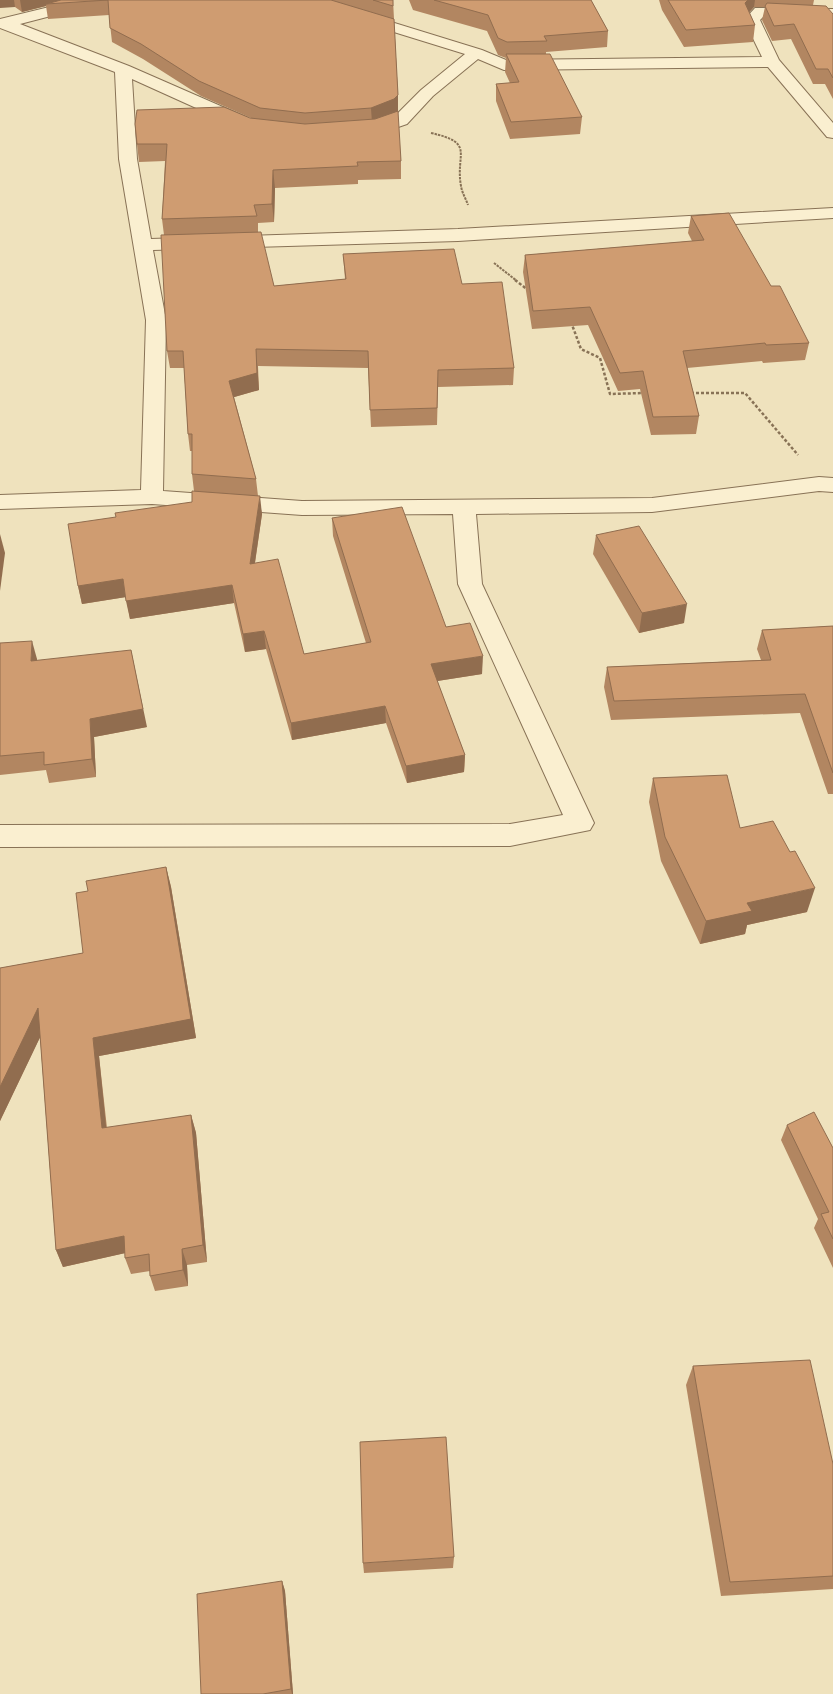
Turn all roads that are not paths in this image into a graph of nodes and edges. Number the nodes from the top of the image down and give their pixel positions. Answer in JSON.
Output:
{"nodes":[{"id":1,"x":96,"y":0,"type":"edge"},
{"id":2,"x":305,"y":0,"type":"edge"},
{"id":3,"x":833,"y":14,"type":"edge"},
{"id":4,"x":2,"y":24,"type":"edge"},
{"id":5,"x":476,"y":53,"type":"junction"},
{"id":6,"x":772,"y":62,"type":"junction"},
{"id":7,"x":123,"y":69,"type":"junction"},
{"id":8,"x":258,"y":130,"type":"edge"},
{"id":9,"x":345,"y":132,"type":"edge"},
{"id":10,"x":833,"y":133,"type":"edge"},
{"id":11,"x":833,"y":213,"type":"edge"},
{"id":12,"x":143,"y":245,"type":"junction"},
{"id":13,"x":826,"y":485,"type":"edge"},
{"id":14,"x":152,"y":497,"type":"junction"},
{"id":15,"x":0,"y":502,"type":"edge"},
{"id":16,"x":464,"y":507,"type":"junction"},
{"id":17,"x":0,"y":836,"type":"edge"}],
"edges":[{"from":1,"to":4,"type":"street"},
{"from":2,"to":5,"type":"street"},
{"from":3,"to":6,"type":"street"},
{"from":4,"to":7,"type":"street"},
{"from":5,"to":6,"type":"street"},
{"from":5,"to":9,"type":"street"},
{"from":6,"to":10,"type":"street"},
{"from":7,"to":8,"type":"street"},
{"from":7,"to":12,"type":"street"},
{"from":11,"to":12,"type":"street"},
{"from":12,"to":14,"type":"street"},
{"from":13,"to":16,"type":"street"},
{"from":14,"to":15,"type":"street"},
{"from":14,"to":16,"type":"street"},
{"from":16,"to":17,"type":"street"}]}
